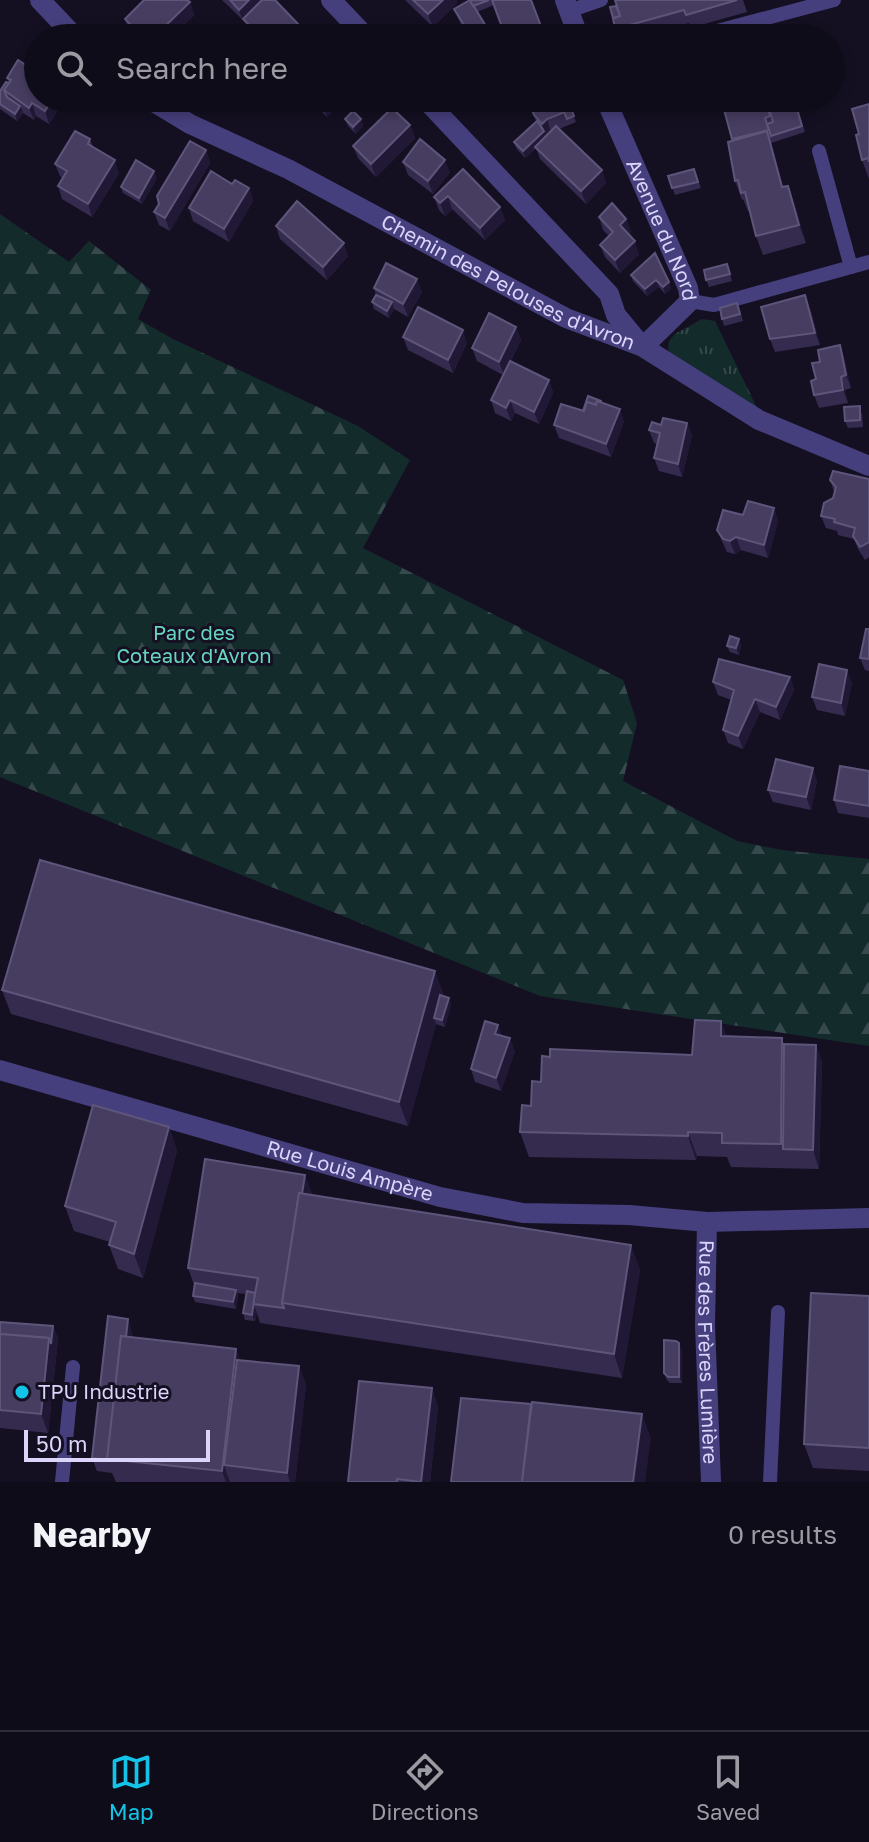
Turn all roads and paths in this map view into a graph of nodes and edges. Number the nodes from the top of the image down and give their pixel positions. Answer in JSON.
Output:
{"nodes":[{"id":1,"x":40,"y":0,"type":"edge"},
{"id":2,"x":331,"y":0,"type":"edge"},
{"id":3,"x":601,"y":0,"type":"edge"},
{"id":4,"x":834,"y":0,"type":"edge"},
{"id":5,"x":567,"y":6,"type":"edge"},
{"id":6,"x":63,"y":24,"type":"edge"},
{"id":7,"x":354,"y":24,"type":"edge"},
{"id":8,"x":744,"y":24,"type":"edge"},
{"id":9,"x":170,"y":112,"type":"edge"},
{"id":10,"x":437,"y":112,"type":"edge"},
{"id":11,"x":611,"y":112,"type":"edge"},
{"id":12,"x":819,"y":151,"type":"dead end"},
{"id":13,"x":869,"y":262,"type":"edge"},
{"id":14,"x":851,"y":267,"type":"junction"},
{"id":15,"x":690,"y":301,"type":"junction"},
{"id":16,"x":643,"y":347,"type":"junction"},
{"id":17,"x":869,"y":466,"type":"edge"},
{"id":18,"x":0,"y":1070,"type":"edge"},
{"id":19,"x":869,"y":1218,"type":"edge"},
{"id":20,"x":707,"y":1222,"type":"junction"},
{"id":21,"x":778,"y":1312,"type":"dead end"},
{"id":22,"x":73,"y":1367,"type":"dead end"},
{"id":23,"x":62,"y":1482,"type":"edge"},
{"id":24,"x":711,"y":1482,"type":"edge"},
{"id":25,"x":770,"y":1482,"type":"edge"}],
"edges":[{"from":1,"to":6,"type":"street"},
{"from":2,"to":7,"type":"street"},
{"from":3,"to":5,"type":"lane"},
{"from":4,"to":8,"type":"lane"},
{"from":9,"to":16,"type":"street","name":"Chemin des Pelouses d'Avron"},
{"from":10,"to":16,"type":"street"},
{"from":11,"to":15,"type":"street","name":"Avenue du Nord"},
{"from":12,"to":14,"type":"lane"},
{"from":13,"to":14,"type":"lane"},
{"from":14,"to":15,"type":"lane"},
{"from":15,"to":16,"type":"street","name":"Avenue du Nord"},
{"from":16,"to":17,"type":"street","name":"Chemin des Pelouses d'Avron"},
{"from":18,"to":20,"type":"street","name":"Rue Louis Ampère"},
{"from":19,"to":20,"type":"street","name":"Rue Louis Ampère"},
{"from":20,"to":24,"type":"street","name":"Rue des Frères Lumière"},
{"from":21,"to":25,"type":"lane"},
{"from":22,"to":23,"type":"lane"}]}
